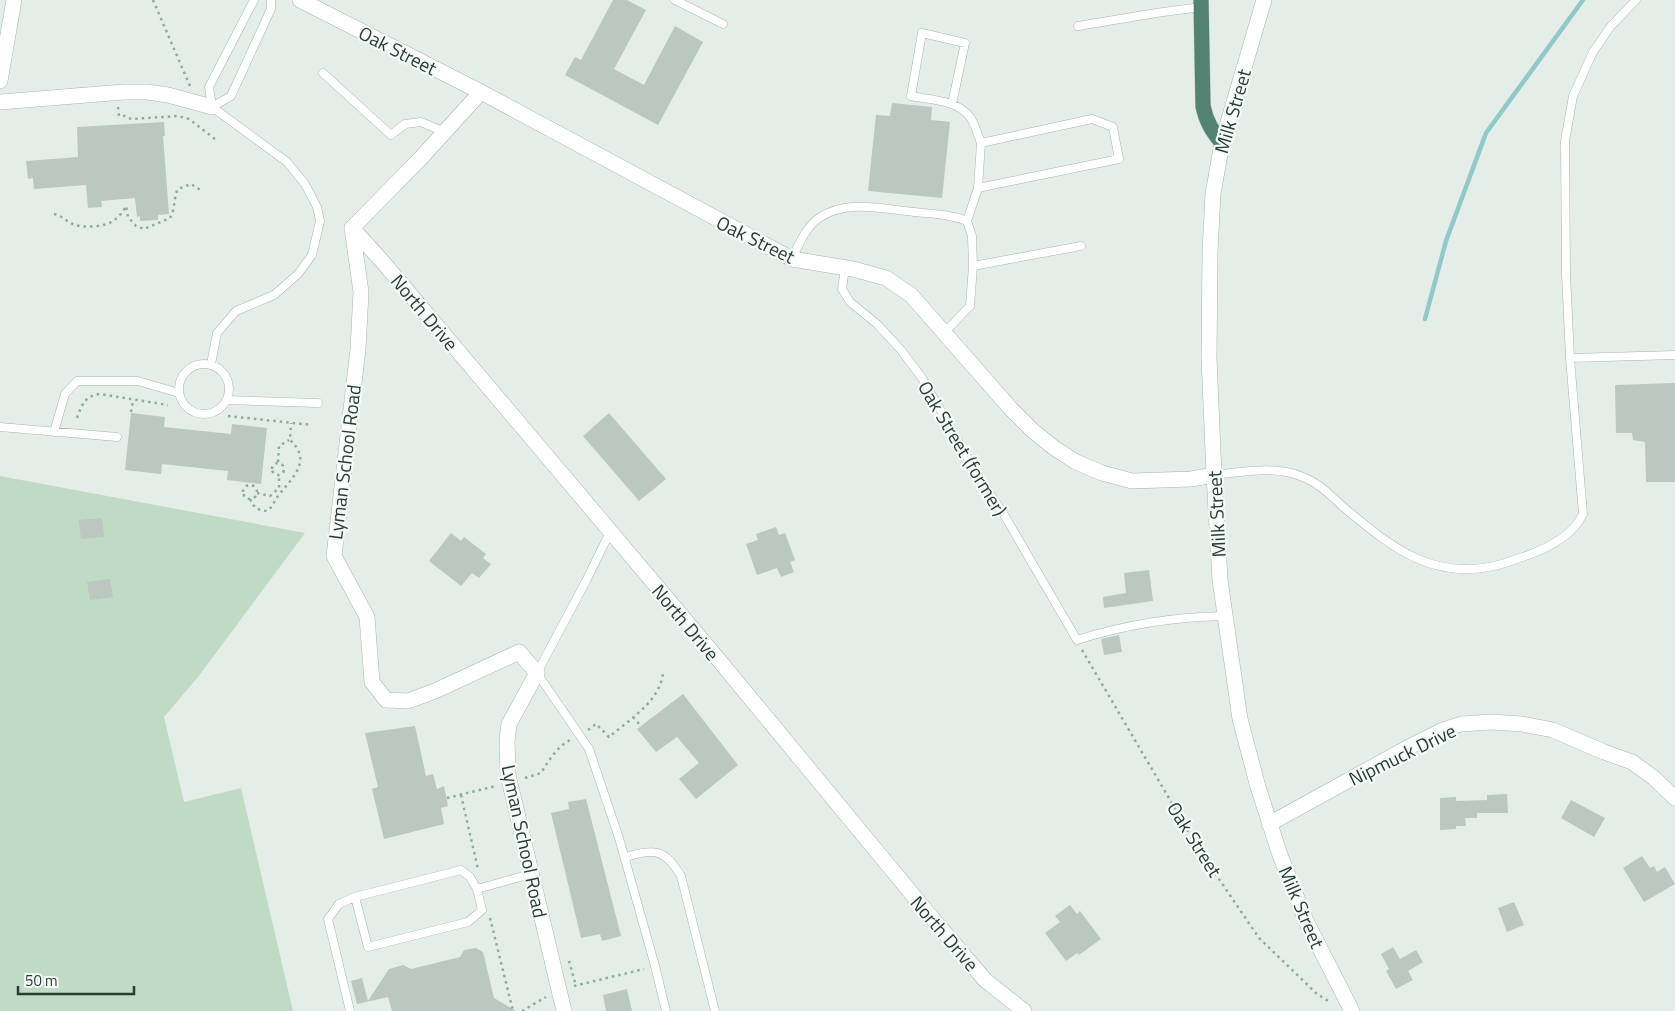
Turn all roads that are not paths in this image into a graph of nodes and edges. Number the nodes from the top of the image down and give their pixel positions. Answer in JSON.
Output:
{"nodes":[{"id":1,"x":14,"y":0,"type":"edge"},
{"id":2,"x":254,"y":0,"type":"edge"},
{"id":3,"x":271,"y":0,"type":"edge"},
{"id":4,"x":300,"y":0,"type":"edge"},
{"id":5,"x":675,"y":0,"type":"edge"},
{"id":6,"x":1264,"y":0,"type":"edge"},
{"id":7,"x":1636,"y":0,"type":"edge"},
{"id":8,"x":1201,"y":4,"type":"edge"},
{"id":9,"x":723,"y":24,"type":"dead end"},
{"id":10,"x":1078,"y":26,"type":"dead end"},
{"id":11,"x":323,"y":73,"type":"dead end"},
{"id":12,"x":0,"y":82,"type":"edge"},
{"id":13,"x":481,"y":92,"type":"junction"},
{"id":14,"x":0,"y":102,"type":"edge"},
{"id":15,"x":952,"y":104,"type":"junction"},
{"id":16,"x":212,"y":107,"type":"junction"},
{"id":17,"x":445,"y":132,"type":"junction"},
{"id":18,"x":981,"y":143,"type":"junction"},
{"id":19,"x":1222,"y":143,"type":"junction"},
{"id":20,"x":978,"y":188,"type":"junction"},
{"id":21,"x":967,"y":221,"type":"junction"},
{"id":22,"x":352,"y":228,"type":"junction"},
{"id":23,"x":1081,"y":246,"type":"dead end"},
{"id":24,"x":792,"y":260,"type":"junction"},
{"id":25,"x":973,"y":266,"type":"junction"},
{"id":26,"x":846,"y":268,"type":"junction"},
{"id":27,"x":945,"y":332,"type":"junction"},
{"id":28,"x":1675,"y":355,"type":"edge"},
{"id":29,"x":1570,"y":358,"type":"junction"},
{"id":30,"x":211,"y":364,"type":"junction"},
{"id":31,"x":179,"y":393,"type":"junction"},
{"id":32,"x":227,"y":400,"type":"junction"},
{"id":33,"x":318,"y":403,"type":"dead end"},
{"id":34,"x":0,"y":428,"type":"edge"},
{"id":35,"x":54,"y":432,"type":"junction"},
{"id":36,"x":116,"y":437,"type":"dead end"},
{"id":37,"x":1214,"y":475,"type":"junction"},
{"id":38,"x":610,"y":532,"type":"junction"},
{"id":39,"x":1224,"y":616,"type":"junction"},
{"id":40,"x":537,"y":674,"type":"junction"},
{"id":41,"x":1675,"y":798,"type":"edge"},
{"id":42,"x":1269,"y":824,"type":"junction"},
{"id":43,"x":625,"y":857,"type":"junction"},
{"id":44,"x":531,"y":874,"type":"junction"},
{"id":45,"x":477,"y":888,"type":"junction"},
{"id":46,"x":355,"y":897,"type":"junction"},
{"id":47,"x":1350,"y":1007,"type":"edge"},
{"id":48,"x":350,"y":1011,"type":"edge"},
{"id":49,"x":564,"y":1011,"type":"edge"},
{"id":50,"x":666,"y":1011,"type":"edge"},
{"id":51,"x":715,"y":1011,"type":"edge"},
{"id":52,"x":1024,"y":1011,"type":"edge"}],
"edges":[{"from":1,"to":12,"type":"street"},
{"from":2,"to":16,"type":"lane"},
{"from":3,"to":16,"type":"lane"},
{"from":4,"to":13,"type":"street","name":"Oak Street"},
{"from":5,"to":9,"type":"lane"},
{"from":6,"to":19,"type":"street","name":"Milk Street"},
{"from":7,"to":29,"type":"lane"},
{"from":8,"to":10,"type":"lane"},
{"from":8,"to":19,"type":"highway"},
{"from":11,"to":17,"type":"lane"},
{"from":13,"to":17,"type":"street"},
{"from":13,"to":24,"type":"street","name":"Oak Street"},
{"from":14,"to":16,"type":"street"},
{"from":15,"to":15,"type":"lane"},
{"from":15,"to":18,"type":"lane"},
{"from":16,"to":30,"type":"lane"},
{"from":17,"to":22,"type":"street"},
{"from":18,"to":20,"type":"lane"},
{"from":18,"to":20,"type":"lane"},
{"from":19,"to":37,"type":"street","name":"Milk Street"},
{"from":20,"to":21,"type":"lane"},
{"from":21,"to":24,"type":"lane"},
{"from":21,"to":25,"type":"lane"},
{"from":22,"to":38,"type":"street","name":"North Drive"},
{"from":22,"to":40,"type":"street","name":"Lyman School Road"},
{"from":23,"to":25,"type":"lane"},
{"from":24,"to":26,"type":"street","name":"Oak Street"},
{"from":25,"to":27,"type":"lane"},
{"from":26,"to":27,"type":"street","name":"Oak Street"},
{"from":26,"to":39,"type":"lane","name":"Oak Street (former)"},
{"from":27,"to":37,"type":"street","name":"Oak Street"},
{"from":28,"to":29,"type":"lane"},
{"from":29,"to":37,"type":"lane"},
{"from":30,"to":31,"type":"lane"},
{"from":30,"to":32,"type":"lane"},
{"from":31,"to":32,"type":"lane"},
{"from":31,"to":35,"type":"lane"},
{"from":32,"to":33,"type":"lane"},
{"from":34,"to":35,"type":"lane"},
{"from":35,"to":36,"type":"lane"},
{"from":37,"to":39,"type":"street","name":"Milk Street"},
{"from":38,"to":40,"type":"lane"},
{"from":38,"to":52,"type":"street","name":"North Drive"},
{"from":39,"to":42,"type":"street","name":"Milk Street"},
{"from":40,"to":43,"type":"lane"},
{"from":40,"to":44,"type":"street","name":"Lyman School Road"},
{"from":41,"to":42,"type":"street","name":"Nipmuck Drive"},
{"from":42,"to":47,"type":"street","name":"Milk Street"},
{"from":43,"to":50,"type":"lane"},
{"from":43,"to":51,"type":"lane"},
{"from":44,"to":45,"type":"lane"},
{"from":44,"to":49,"type":"street","name":"Lyman School Road"},
{"from":45,"to":46,"type":"lane"},
{"from":45,"to":46,"type":"lane"},
{"from":46,"to":48,"type":"lane"}]}
